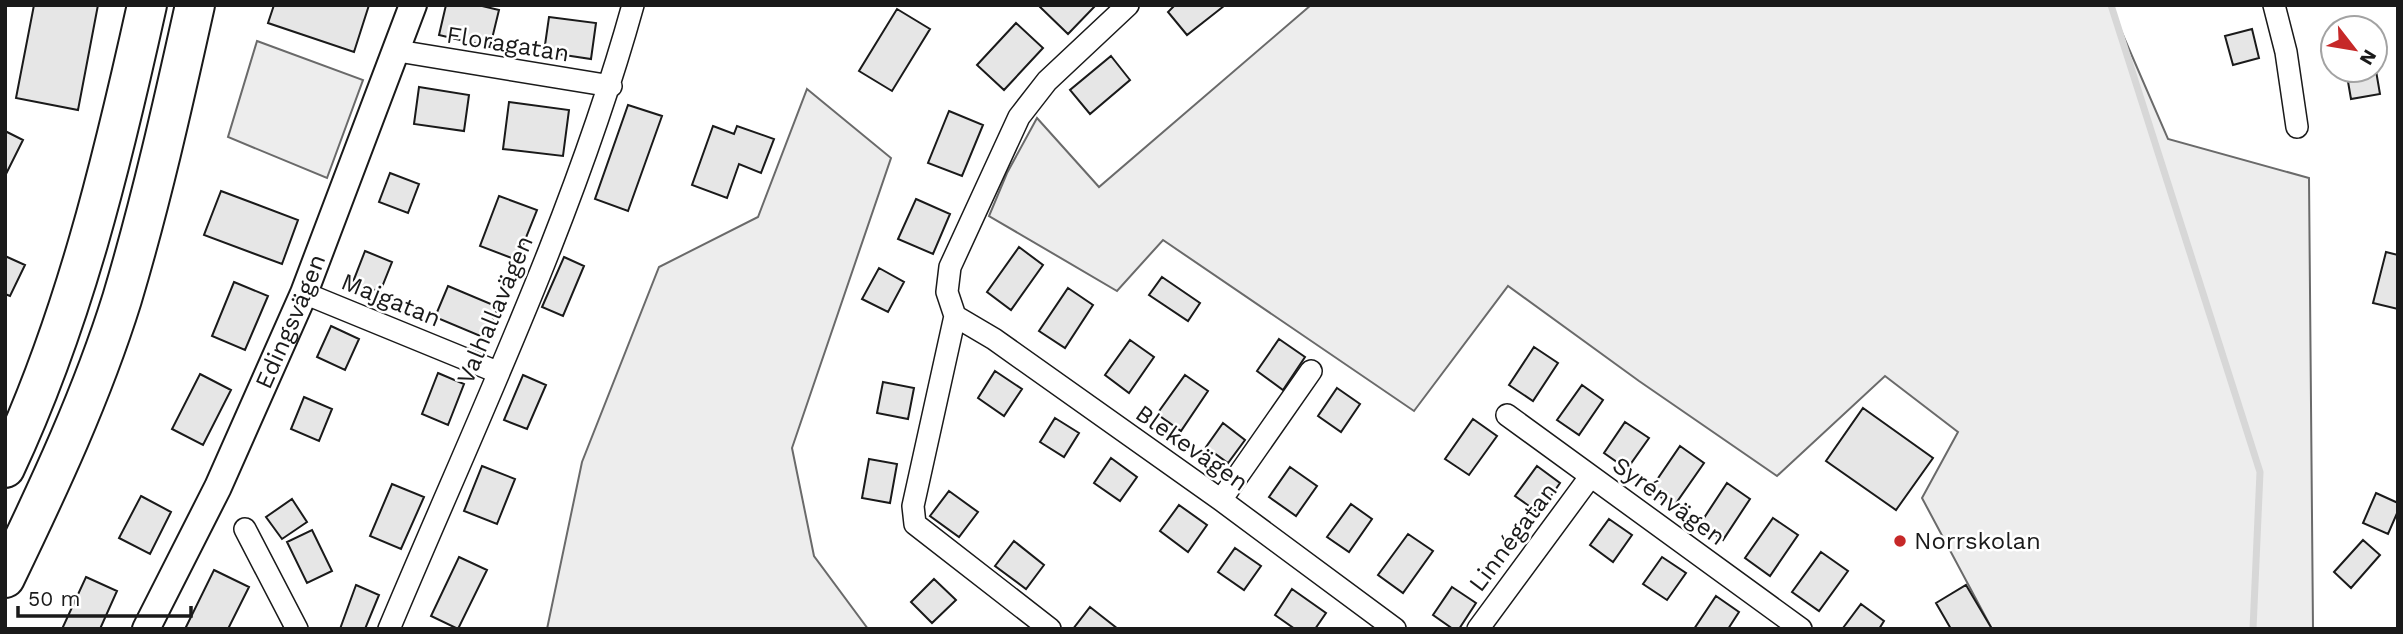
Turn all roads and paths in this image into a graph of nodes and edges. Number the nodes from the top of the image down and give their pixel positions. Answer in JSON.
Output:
{"nodes":[{"id":1,"x":147,"y":5,"type":"edge"},
{"id":2,"x":194,"y":5,"type":"edge"},
{"id":3,"x":413,"y":5,"type":"edge"},
{"id":4,"x":633,"y":5,"type":"edge"},
{"id":5,"x":1128,"y":5,"type":"edge"},
{"id":6,"x":2274,"y":5,"type":"edge"},
{"id":7,"x":398,"y":51,"type":"junction"},
{"id":8,"x":611,"y":86,"type":"junction"},
{"id":9,"x":2297,"y":127,"type":"dead end"},
{"id":10,"x":304,"y":293,"type":"junction"},
{"id":11,"x":955,"y":316,"type":"junction"},
{"id":12,"x":1311,"y":371,"type":"dead end"},
{"id":13,"x":497,"y":372,"type":"junction"},
{"id":14,"x":1507,"y":415,"type":"dead end"},
{"id":15,"x":5,"y":468,"type":"edge"},
{"id":16,"x":1590,"y":477,"type":"junction"},
{"id":17,"x":1221,"y":500,"type":"junction"},
{"id":18,"x":245,"y":529,"type":"dead end"},
{"id":19,"x":5,"y":578,"type":"edge"},
{"id":20,"x":146,"y":629,"type":"edge"},
{"id":21,"x":297,"y":629,"type":"edge"},
{"id":22,"x":389,"y":629,"type":"edge"},
{"id":23,"x":1050,"y":629,"type":"edge"},
{"id":24,"x":1395,"y":629,"type":"edge"},
{"id":25,"x":1478,"y":629,"type":"edge"},
{"id":26,"x":1801,"y":629,"type":"edge"}],
"edges":[{"from":1,"to":15,"type":"highway"},
{"from":2,"to":19,"type":"highway"},
{"from":3,"to":7,"type":"street","name":"Edingsvägen"},
{"from":4,"to":8,"type":"street","name":"Valhallavägen"},
{"from":5,"to":11,"type":"street"},
{"from":6,"to":9,"type":"street"},
{"from":7,"to":8,"type":"street","name":"Floragatan"},
{"from":7,"to":10,"type":"street","name":"Edingsvägen"},
{"from":8,"to":13,"type":"street","name":"Valhallavägen"},
{"from":10,"to":13,"type":"street","name":"Majgatan"},
{"from":10,"to":20,"type":"street","name":"Edingsvägen"},
{"from":11,"to":17,"type":"street","name":"Blekevägen"},
{"from":11,"to":23,"type":"street"},
{"from":12,"to":17,"type":"street"},
{"from":13,"to":22,"type":"street","name":"Valhallavägen"},
{"from":14,"to":16,"type":"street","name":"Syrénvägen"},
{"from":16,"to":25,"type":"street","name":"Linnégatan"},
{"from":16,"to":26,"type":"street","name":"Syrénvägen"},
{"from":17,"to":24,"type":"street","name":"Blekevägen"},
{"from":18,"to":21,"type":"street"}]}
